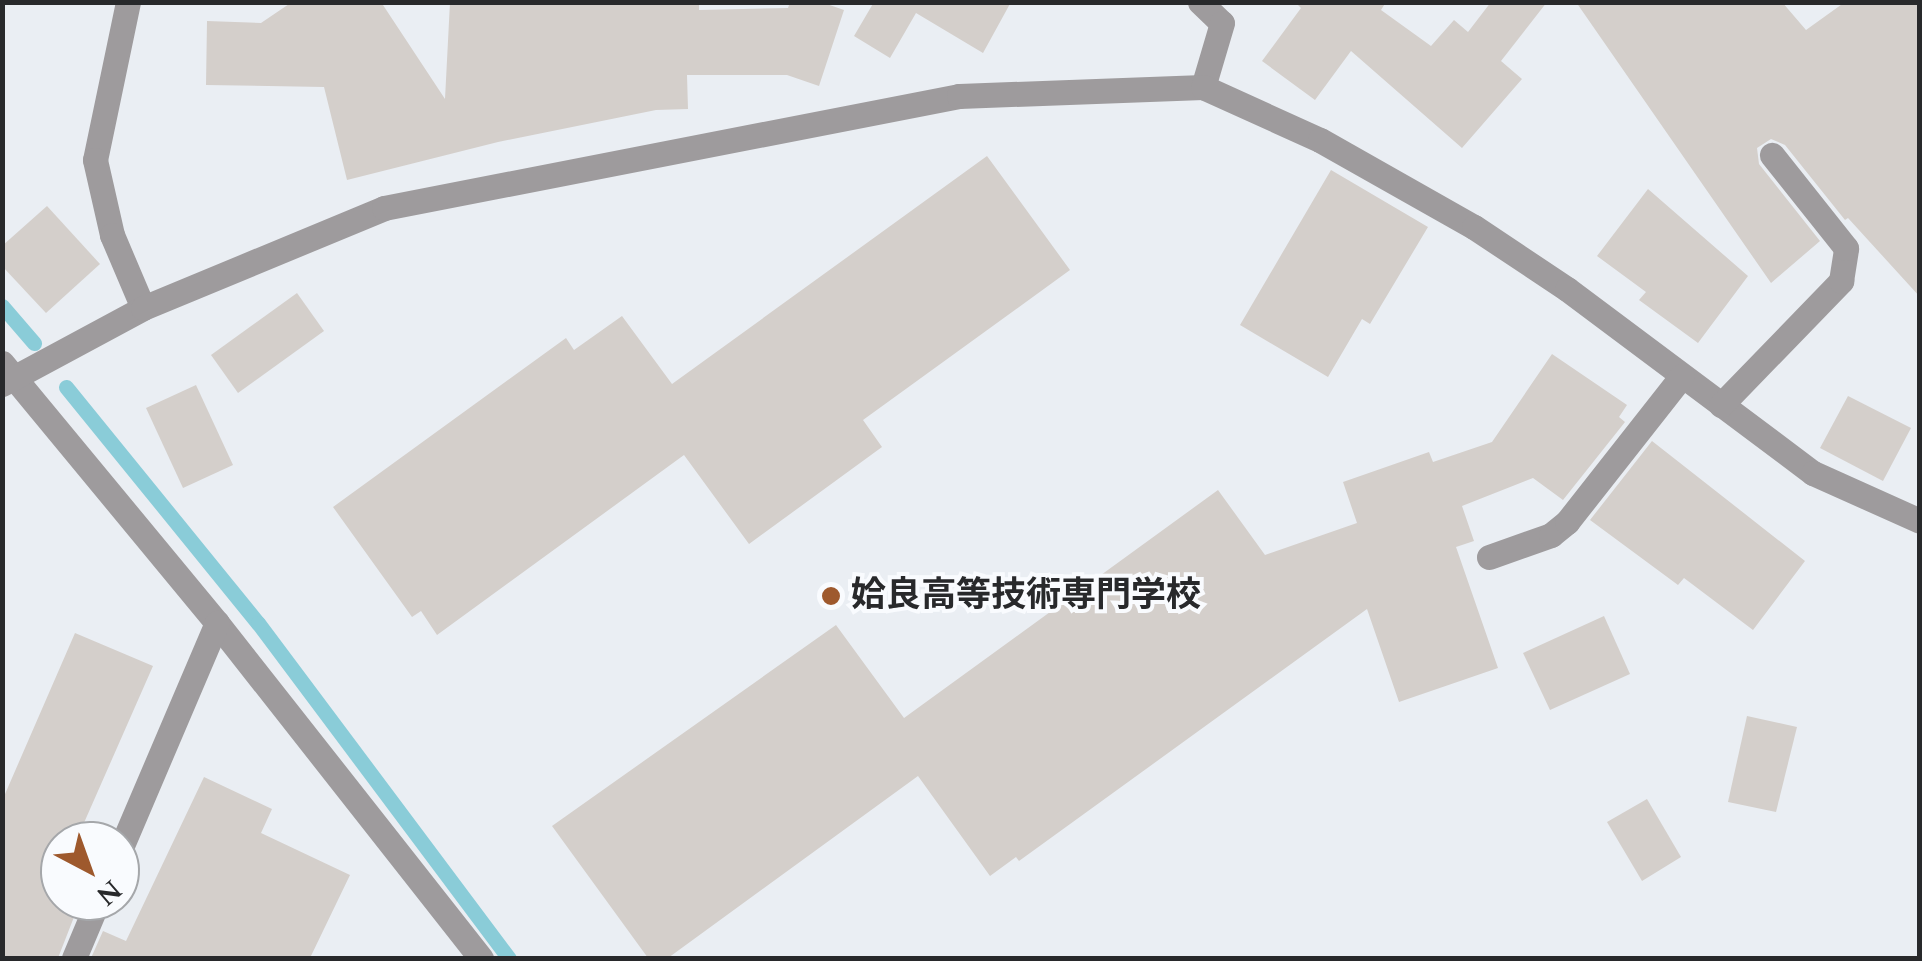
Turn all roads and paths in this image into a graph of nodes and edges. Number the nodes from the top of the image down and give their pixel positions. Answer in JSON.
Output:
{"nodes":[{"id":1,"x":128,"y":2,"type":"edge"},
{"id":2,"x":1200,"y":2,"type":"edge"},
{"id":3,"x":1228,"y":13,"type":"edge"},
{"id":4,"x":1203,"y":87,"type":"junction"},
{"id":5,"x":1772,"y":155,"type":"dead end"},
{"id":6,"x":142,"y":308,"type":"junction"},
{"id":7,"x":6,"y":374,"type":"edge"},
{"id":8,"x":1682,"y":376,"type":"junction"},
{"id":9,"x":1721,"y":404,"type":"junction"},
{"id":10,"x":1920,"y":521,"type":"edge"},
{"id":11,"x":1489,"y":557,"type":"dead end"},
{"id":12,"x":216,"y":622,"type":"junction"},
{"id":13,"x":132,"y":821,"type":"edge"},
{"id":14,"x":90,"y":921,"type":"edge"},
{"id":15,"x":74,"y":958,"type":"edge"},
{"id":16,"x":481,"y":958,"type":"edge"}],
"edges":[{"from":1,"to":6,"type":"street"},
{"from":2,"to":3,"type":"street"},
{"from":3,"to":4,"type":"street"},
{"from":4,"to":6,"type":"street"},
{"from":4,"to":8,"type":"street"},
{"from":5,"to":9,"type":"street"},
{"from":6,"to":7,"type":"street"},
{"from":7,"to":12,"type":"street"},
{"from":8,"to":9,"type":"street"},
{"from":8,"to":11,"type":"street"},
{"from":9,"to":10,"type":"street"},
{"from":12,"to":13,"type":"street"},
{"from":12,"to":16,"type":"street"},
{"from":14,"to":15,"type":"street"}]}
